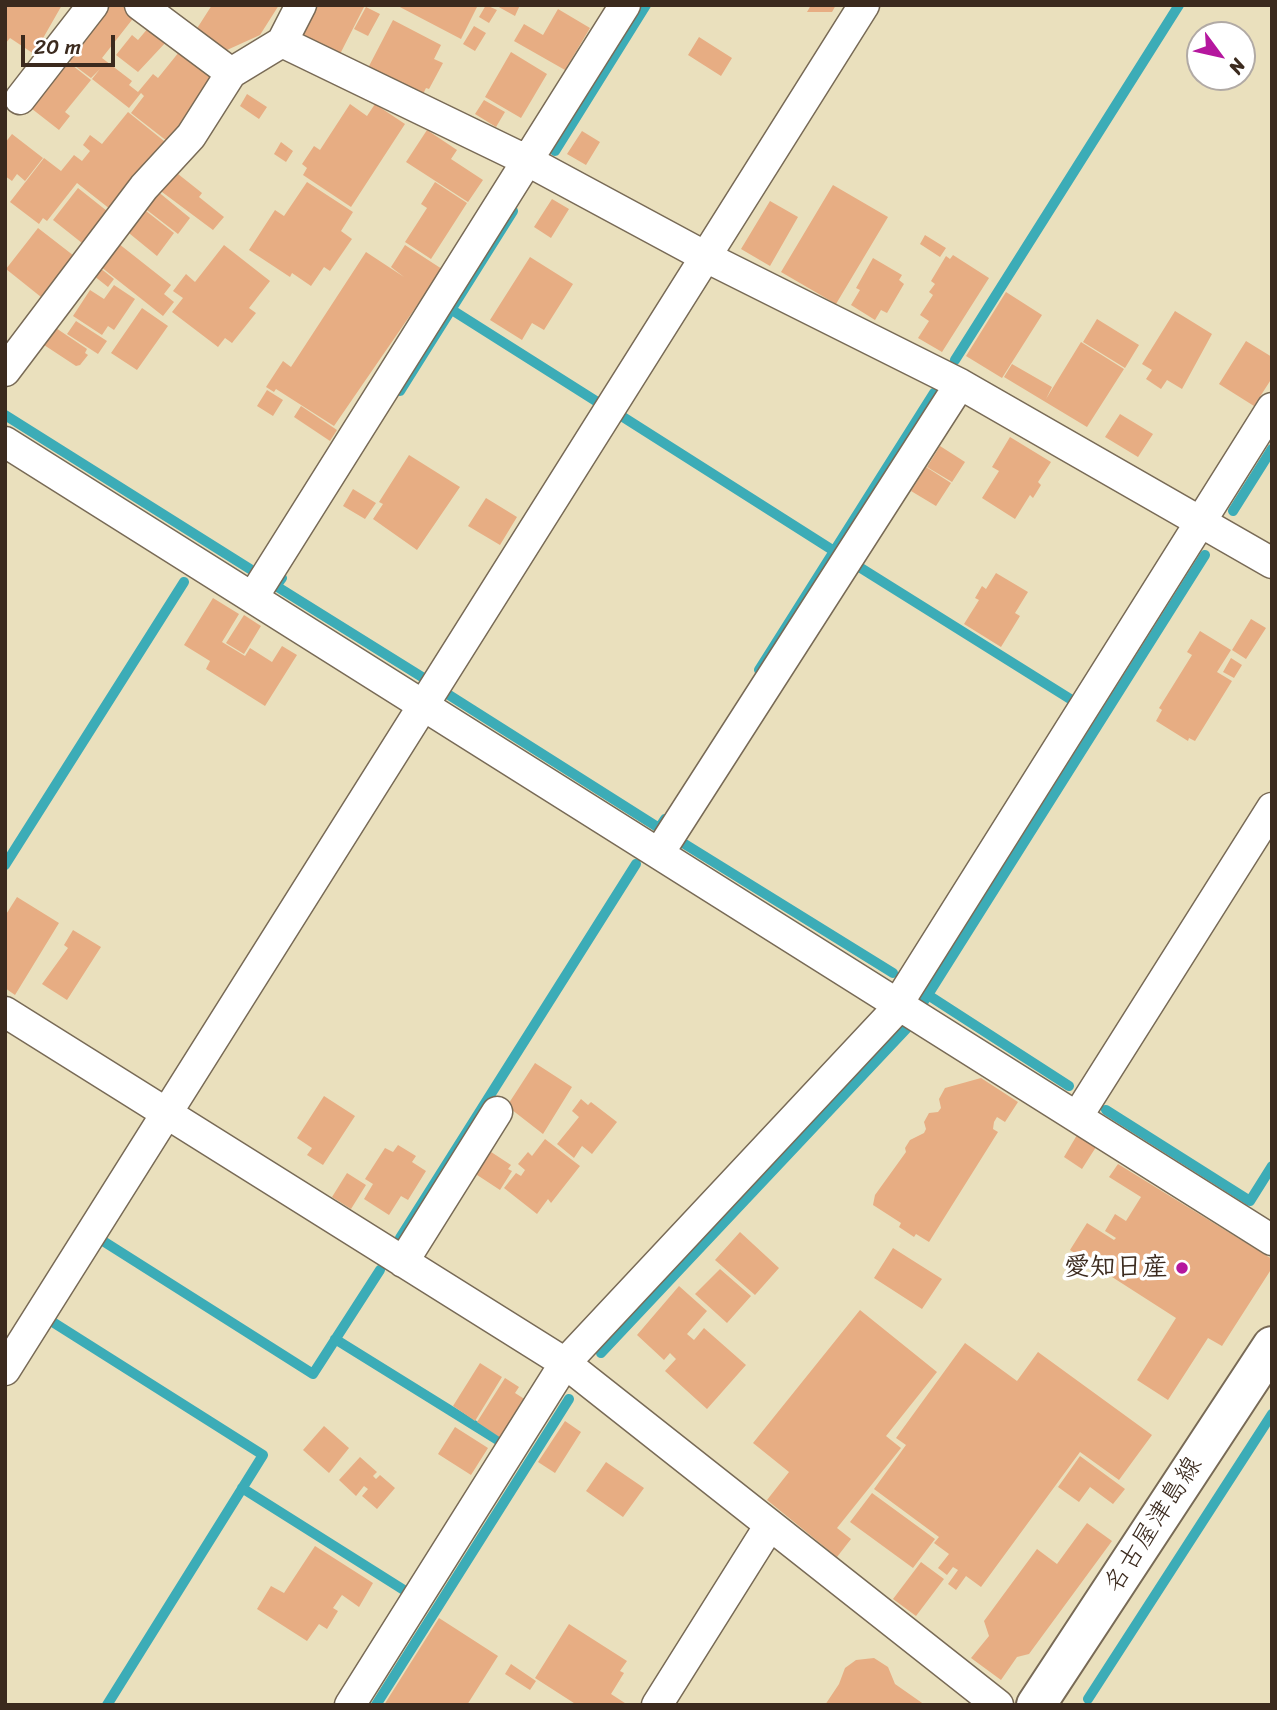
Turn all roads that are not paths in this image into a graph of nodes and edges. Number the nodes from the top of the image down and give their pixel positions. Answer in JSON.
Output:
{"nodes":[{"id":1,"x":93,"y":5,"type":"edge"},
{"id":2,"x":140,"y":5,"type":"edge"},
{"id":3,"x":301,"y":5,"type":"edge"},
{"id":4,"x":625,"y":5,"type":"edge"},
{"id":5,"x":864,"y":5,"type":"edge"},
{"id":6,"x":282,"y":42,"type":"junction"},
{"id":7,"x":231,"y":73,"type":"junction"},
{"id":8,"x":20,"y":99,"type":"dead end"},
{"id":9,"x":528,"y":161,"type":"junction"},
{"id":10,"x":706,"y":257,"type":"junction"},
{"id":11,"x":5,"y":371,"type":"edge"},
{"id":12,"x":960,"y":384,"type":"junction"},
{"id":13,"x":1272,"y":408,"type":"edge"},
{"id":14,"x":5,"y":442,"type":"edge"},
{"id":15,"x":1200,"y":521,"type":"junction"},
{"id":16,"x":1272,"y":563,"type":"edge"},
{"id":17,"x":253,"y":597,"type":"junction"},
{"id":18,"x":423,"y":704,"type":"junction"},
{"id":19,"x":1272,"y":808,"type":"edge"},
{"id":20,"x":659,"y":853,"type":"junction"},
{"id":21,"x":897,"y":1003,"type":"junction"},
{"id":22,"x":5,"y":1012,"type":"edge"},
{"id":23,"x":497,"y":1112,"type":"dead end"},
{"id":24,"x":166,"y":1114,"type":"junction"},
{"id":25,"x":1077,"y":1117,"type":"junction"},
{"id":26,"x":1272,"y":1240,"type":"edge"},
{"id":27,"x":403,"y":1262,"type":"junction"},
{"id":28,"x":1272,"y":1346,"type":"edge"},
{"id":29,"x":565,"y":1363,"type":"junction"},
{"id":30,"x":5,"y":1370,"type":"edge"},
{"id":31,"x":770,"y":1525,"type":"junction"},
{"id":32,"x":349,"y":1705,"type":"edge"},
{"id":33,"x":657,"y":1705,"type":"edge"},
{"id":34,"x":998,"y":1705,"type":"edge"},
{"id":35,"x":1037,"y":1705,"type":"edge"}],
"edges":[{"from":1,"to":8,"type":"street"},
{"from":2,"to":7,"type":"street"},
{"from":3,"to":6,"type":"street"},
{"from":4,"to":9,"type":"street"},
{"from":5,"to":10,"type":"street"},
{"from":6,"to":7,"type":"street"},
{"from":6,"to":9,"type":"street"},
{"from":7,"to":11,"type":"street"},
{"from":9,"to":10,"type":"street"},
{"from":9,"to":17,"type":"street"},
{"from":10,"to":12,"type":"street"},
{"from":10,"to":18,"type":"street"},
{"from":12,"to":15,"type":"street"},
{"from":12,"to":20,"type":"street"},
{"from":13,"to":15,"type":"street"},
{"from":14,"to":17,"type":"street"},
{"from":15,"to":16,"type":"street"},
{"from":15,"to":21,"type":"street"},
{"from":17,"to":18,"type":"street"},
{"from":18,"to":20,"type":"street"},
{"from":18,"to":24,"type":"street"},
{"from":19,"to":25,"type":"street"},
{"from":20,"to":21,"type":"street"},
{"from":21,"to":25,"type":"street"},
{"from":21,"to":29,"type":"street"},
{"from":22,"to":24,"type":"street"},
{"from":23,"to":27,"type":"street"},
{"from":24,"to":27,"type":"street"},
{"from":24,"to":30,"type":"street"},
{"from":25,"to":26,"type":"street"},
{"from":27,"to":29,"type":"street"},
{"from":28,"to":35,"type":"main road","name":"名古屋津島線"},
{"from":29,"to":31,"type":"street"},
{"from":29,"to":32,"type":"street"},
{"from":31,"to":33,"type":"street"},
{"from":31,"to":34,"type":"street"}]}
